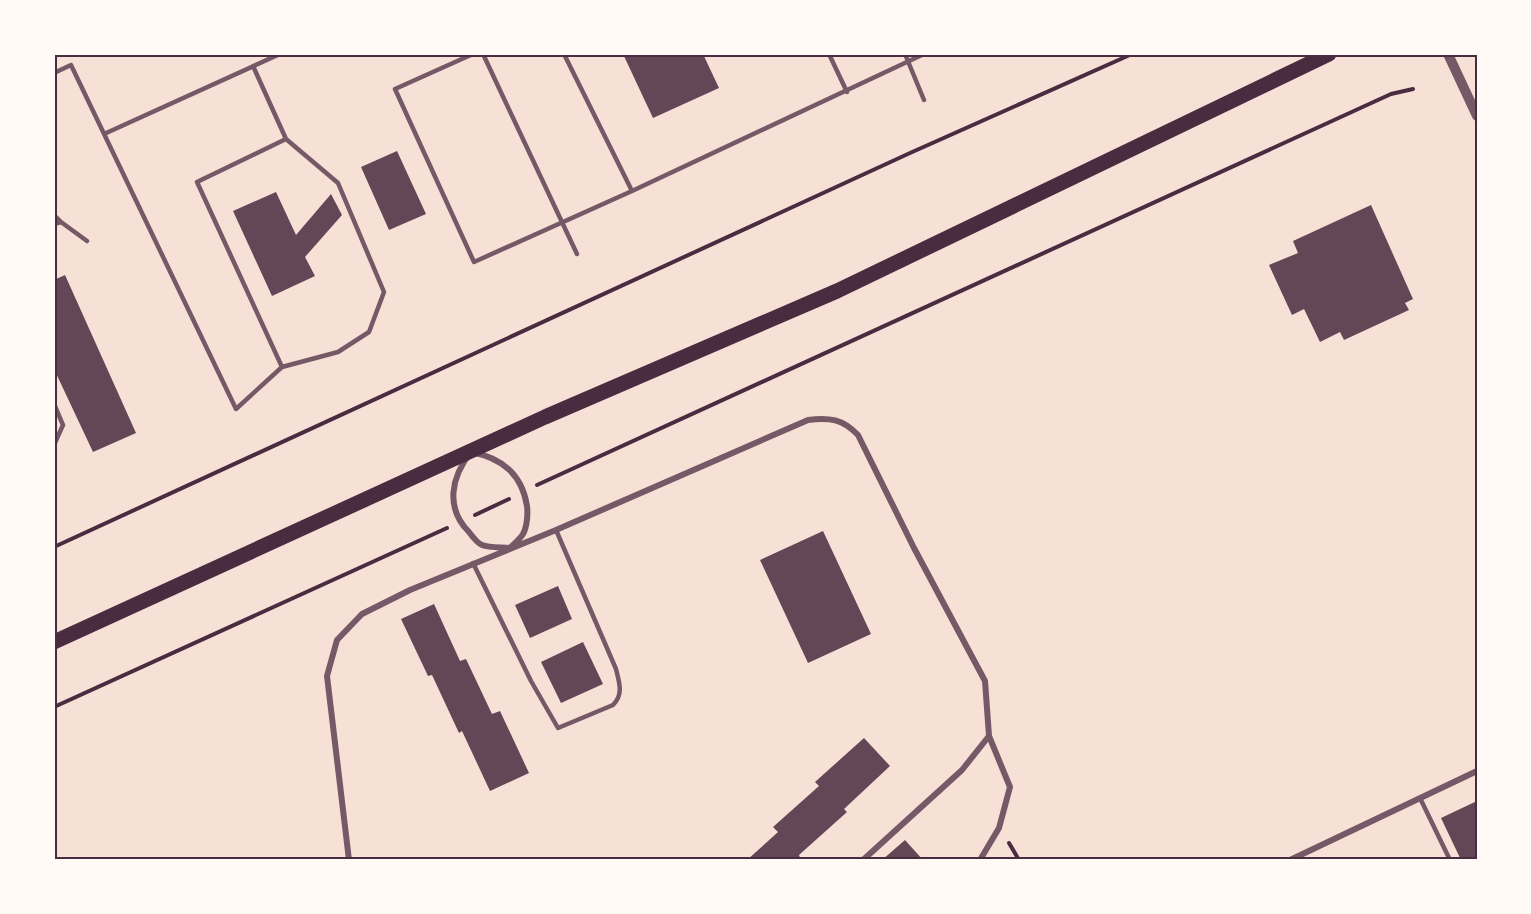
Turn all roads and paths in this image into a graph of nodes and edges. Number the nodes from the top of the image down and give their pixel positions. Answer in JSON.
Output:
{"nodes":[{"id":1,"x":280,"y":54,"type":"edge"},
{"id":2,"x":473,"y":54,"type":"edge"},
{"id":3,"x":483,"y":54,"type":"edge"},
{"id":4,"x":564,"y":54,"type":"edge"},
{"id":5,"x":829,"y":54,"type":"edge"},
{"id":6,"x":904,"y":54,"type":"edge"},
{"id":7,"x":924,"y":54,"type":"edge"},
{"id":8,"x":1132,"y":54,"type":"edge"},
{"id":9,"x":1329,"y":54,"type":"edge"},
{"id":10,"x":1448,"y":54,"type":"edge"},
{"id":11,"x":908,"y":61,"type":"junction"},
{"id":12,"x":253,"y":66,"type":"junction"},
{"id":13,"x":54,"y":73,"type":"edge"},
{"id":14,"x":1413,"y":89,"type":"dead end"},
{"id":15,"x":847,"y":92,"type":"junction"},
{"id":16,"x":924,"y":100,"type":"dead end"},
{"id":17,"x":1476,"y":111,"type":"edge"},
{"id":18,"x":104,"y":134,"type":"junction"},
{"id":19,"x":286,"y":139,"type":"junction"},
{"id":20,"x":632,"y":191,"type":"junction"},
{"id":21,"x":54,"y":215,"type":"edge"},
{"id":22,"x":61,"y":222,"type":"junction"},
{"id":23,"x":562,"y":222,"type":"junction"},
{"id":24,"x":54,"y":224,"type":"edge"},
{"id":25,"x":87,"y":241,"type":"dead end"},
{"id":26,"x":576,"y":254,"type":"dead end"},
{"id":27,"x":282,"y":368,"type":"junction"},
{"id":28,"x":54,"y":404,"type":"edge"},
{"id":29,"x":54,"y":445,"type":"edge"},
{"id":30,"x":471,"y":453,"type":"junction"},
{"id":31,"x":525,"y":491,"type":"junction"},
{"id":32,"x":460,"y":523,"type":"junction"},
{"id":33,"x":556,"y":530,"type":"junction"},
{"id":34,"x":54,"y":547,"type":"edge"},
{"id":35,"x":510,"y":548,"type":"junction"},
{"id":36,"x":473,"y":563,"type":"junction"},
{"id":37,"x":54,"y":642,"type":"edge"},
{"id":38,"x":54,"y":707,"type":"edge"},
{"id":39,"x":989,"y":736,"type":"junction"},
{"id":40,"x":1477,"y":771,"type":"edge"},
{"id":41,"x":1420,"y":798,"type":"junction"},
{"id":42,"x":349,"y":860,"type":"edge"},
{"id":43,"x":863,"y":860,"type":"edge"},
{"id":44,"x":980,"y":860,"type":"edge"},
{"id":45,"x":1290,"y":860,"type":"edge"},
{"id":46,"x":1450,"y":860,"type":"edge"}],
"edges":[{"from":1,"to":12,"type":"lane"},
{"from":2,"to":23,"type":"lane"},
{"from":3,"to":23,"type":"lane"},
{"from":4,"to":20,"type":"lane"},
{"from":5,"to":15,"type":"lane"},
{"from":6,"to":11,"type":"lane"},
{"from":7,"to":11,"type":"lane"},
{"from":8,"to":34,"type":"path"},
{"from":9,"to":30,"type":"main road"},
{"from":10,"to":17,"type":"street"},
{"from":11,"to":15,"type":"lane"},
{"from":11,"to":16,"type":"lane"},
{"from":12,"to":18,"type":"lane"},
{"from":12,"to":19,"type":"lane"},
{"from":13,"to":18,"type":"lane"},
{"from":14,"to":31,"type":"path"},
{"from":15,"to":20,"type":"lane"},
{"from":18,"to":27,"type":"lane"},
{"from":19,"to":27,"type":"lane"},
{"from":19,"to":27,"type":"lane"},
{"from":20,"to":23,"type":"lane"},
{"from":21,"to":22,"type":"lane"},
{"from":22,"to":24,"type":"lane"},
{"from":22,"to":25,"type":"lane"},
{"from":23,"to":26,"type":"lane"},
{"from":28,"to":29,"type":"lane"},
{"from":30,"to":31,"type":"street"},
{"from":30,"to":32,"type":"street"},
{"from":30,"to":37,"type":"main road"},
{"from":31,"to":32,"type":"path"},
{"from":31,"to":35,"type":"street"},
{"from":32,"to":35,"type":"street"},
{"from":32,"to":38,"type":"path"},
{"from":33,"to":35,"type":"street"},
{"from":33,"to":36,"type":"lane"},
{"from":33,"to":39,"type":"street"},
{"from":35,"to":36,"type":"street"},
{"from":36,"to":42,"type":"street"},
{"from":39,"to":43,"type":"street"},
{"from":39,"to":44,"type":"street"},
{"from":40,"to":41,"type":"street"},
{"from":41,"to":45,"type":"street"},
{"from":41,"to":46,"type":"lane"}]}
